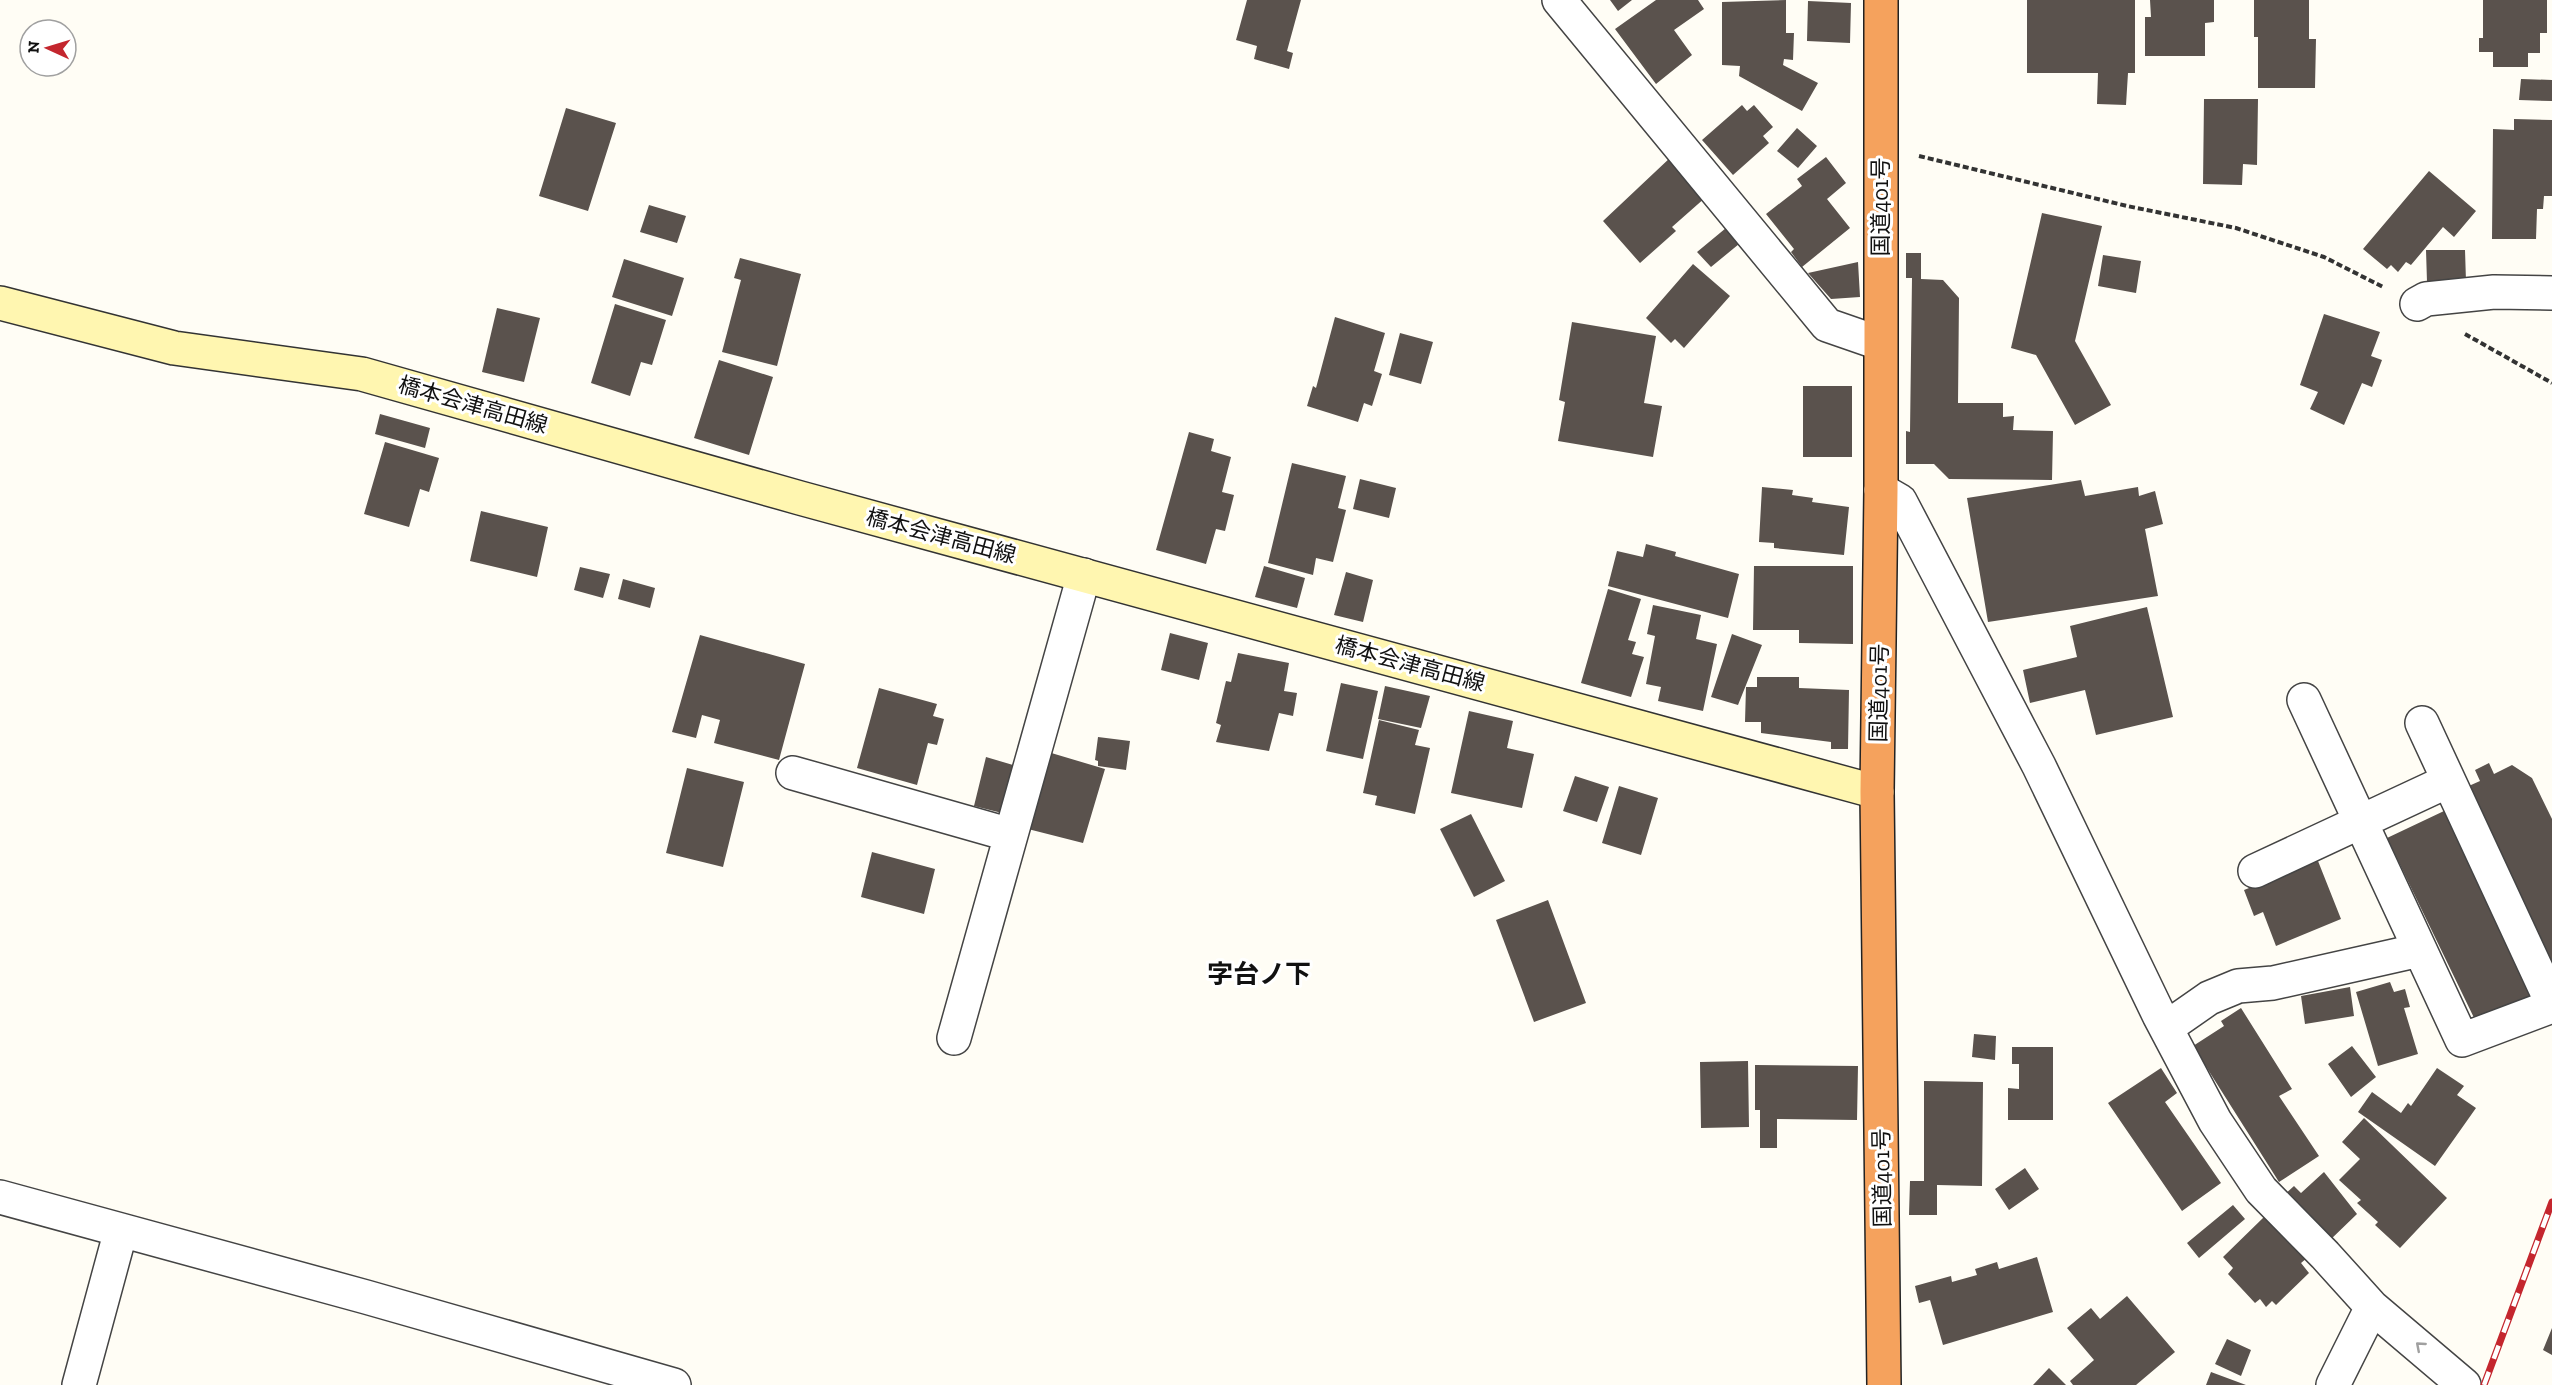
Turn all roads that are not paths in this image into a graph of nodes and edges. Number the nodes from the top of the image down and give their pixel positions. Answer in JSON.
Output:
{"nodes":[{"id":1,"x":1559,"y":0,"type":"edge"},
{"id":2,"x":1881,"y":0,"type":"edge"},
{"id":3,"x":2552,"y":293,"type":"edge"},
{"id":4,"x":0,"y":303,"type":"edge"},
{"id":5,"x":2417,"y":304,"type":"road end"},
{"id":6,"x":1879,"y":343,"type":"junction"},
{"id":7,"x":1881,"y":490,"type":"junction"},
{"id":8,"x":1084,"y":575,"type":"junction"},
{"id":9,"x":2304,"y":700,"type":"dead end"},
{"id":10,"x":2422,"y":723,"type":"dead end"},
{"id":11,"x":793,"y":773,"type":"dead end"},
{"id":12,"x":2448,"y":781,"type":"junction"},
{"id":13,"x":1877,"y":792,"type":"junction"},
{"id":14,"x":2361,"y":822,"type":"junction"},
{"id":15,"x":1011,"y":835,"type":"junction"},
{"id":16,"x":2255,"y":871,"type":"dead end"},
{"id":17,"x":2420,"y":950,"type":"junction"},
{"id":18,"x":2552,"y":1005,"type":"edge"},
{"id":19,"x":2166,"y":1028,"type":"junction"},
{"id":20,"x":954,"y":1038,"type":"dead end"},
{"id":21,"x":0,"y":1197,"type":"edge"},
{"id":22,"x":121,"y":1230,"type":"junction"},
{"id":23,"x":2372,"y":1307,"type":"junction"},
{"id":24,"x":79,"y":1385,"type":"edge"},
{"id":25,"x":674,"y":1385,"type":"edge"},
{"id":26,"x":1884,"y":1385,"type":"edge"},
{"id":27,"x":2333,"y":1385,"type":"edge"},
{"id":28,"x":2464,"y":1385,"type":"edge"}],
"edges":[{"from":1,"to":6,"type":"street"},
{"from":2,"to":6,"type":"highway","name":"国道401号"},
{"from":3,"to":5,"type":"street"},
{"from":4,"to":8,"type":"main road","name":"橋本会津高田線"},
{"from":6,"to":7,"type":"highway","name":"国道401号"},
{"from":7,"to":13,"type":"highway","name":"国道401号"},
{"from":7,"to":19,"type":"street"},
{"from":8,"to":13,"type":"main road","name":"橋本会津高田線"},
{"from":8,"to":15,"type":"street"},
{"from":9,"to":14,"type":"street"},
{"from":10,"to":12,"type":"street"},
{"from":11,"to":15,"type":"street"},
{"from":12,"to":14,"type":"street"},
{"from":12,"to":18,"type":"street"},
{"from":13,"to":26,"type":"highway","name":"国道401号"},
{"from":14,"to":16,"type":"street"},
{"from":14,"to":17,"type":"street"},
{"from":15,"to":20,"type":"street"},
{"from":17,"to":18,"type":"street"},
{"from":17,"to":19,"type":"street"},
{"from":19,"to":23,"type":"street"},
{"from":21,"to":22,"type":"street"},
{"from":22,"to":24,"type":"street"},
{"from":22,"to":25,"type":"street"},
{"from":23,"to":27,"type":"street"},
{"from":28,"to":23,"type":"street","one_way":true}]}
